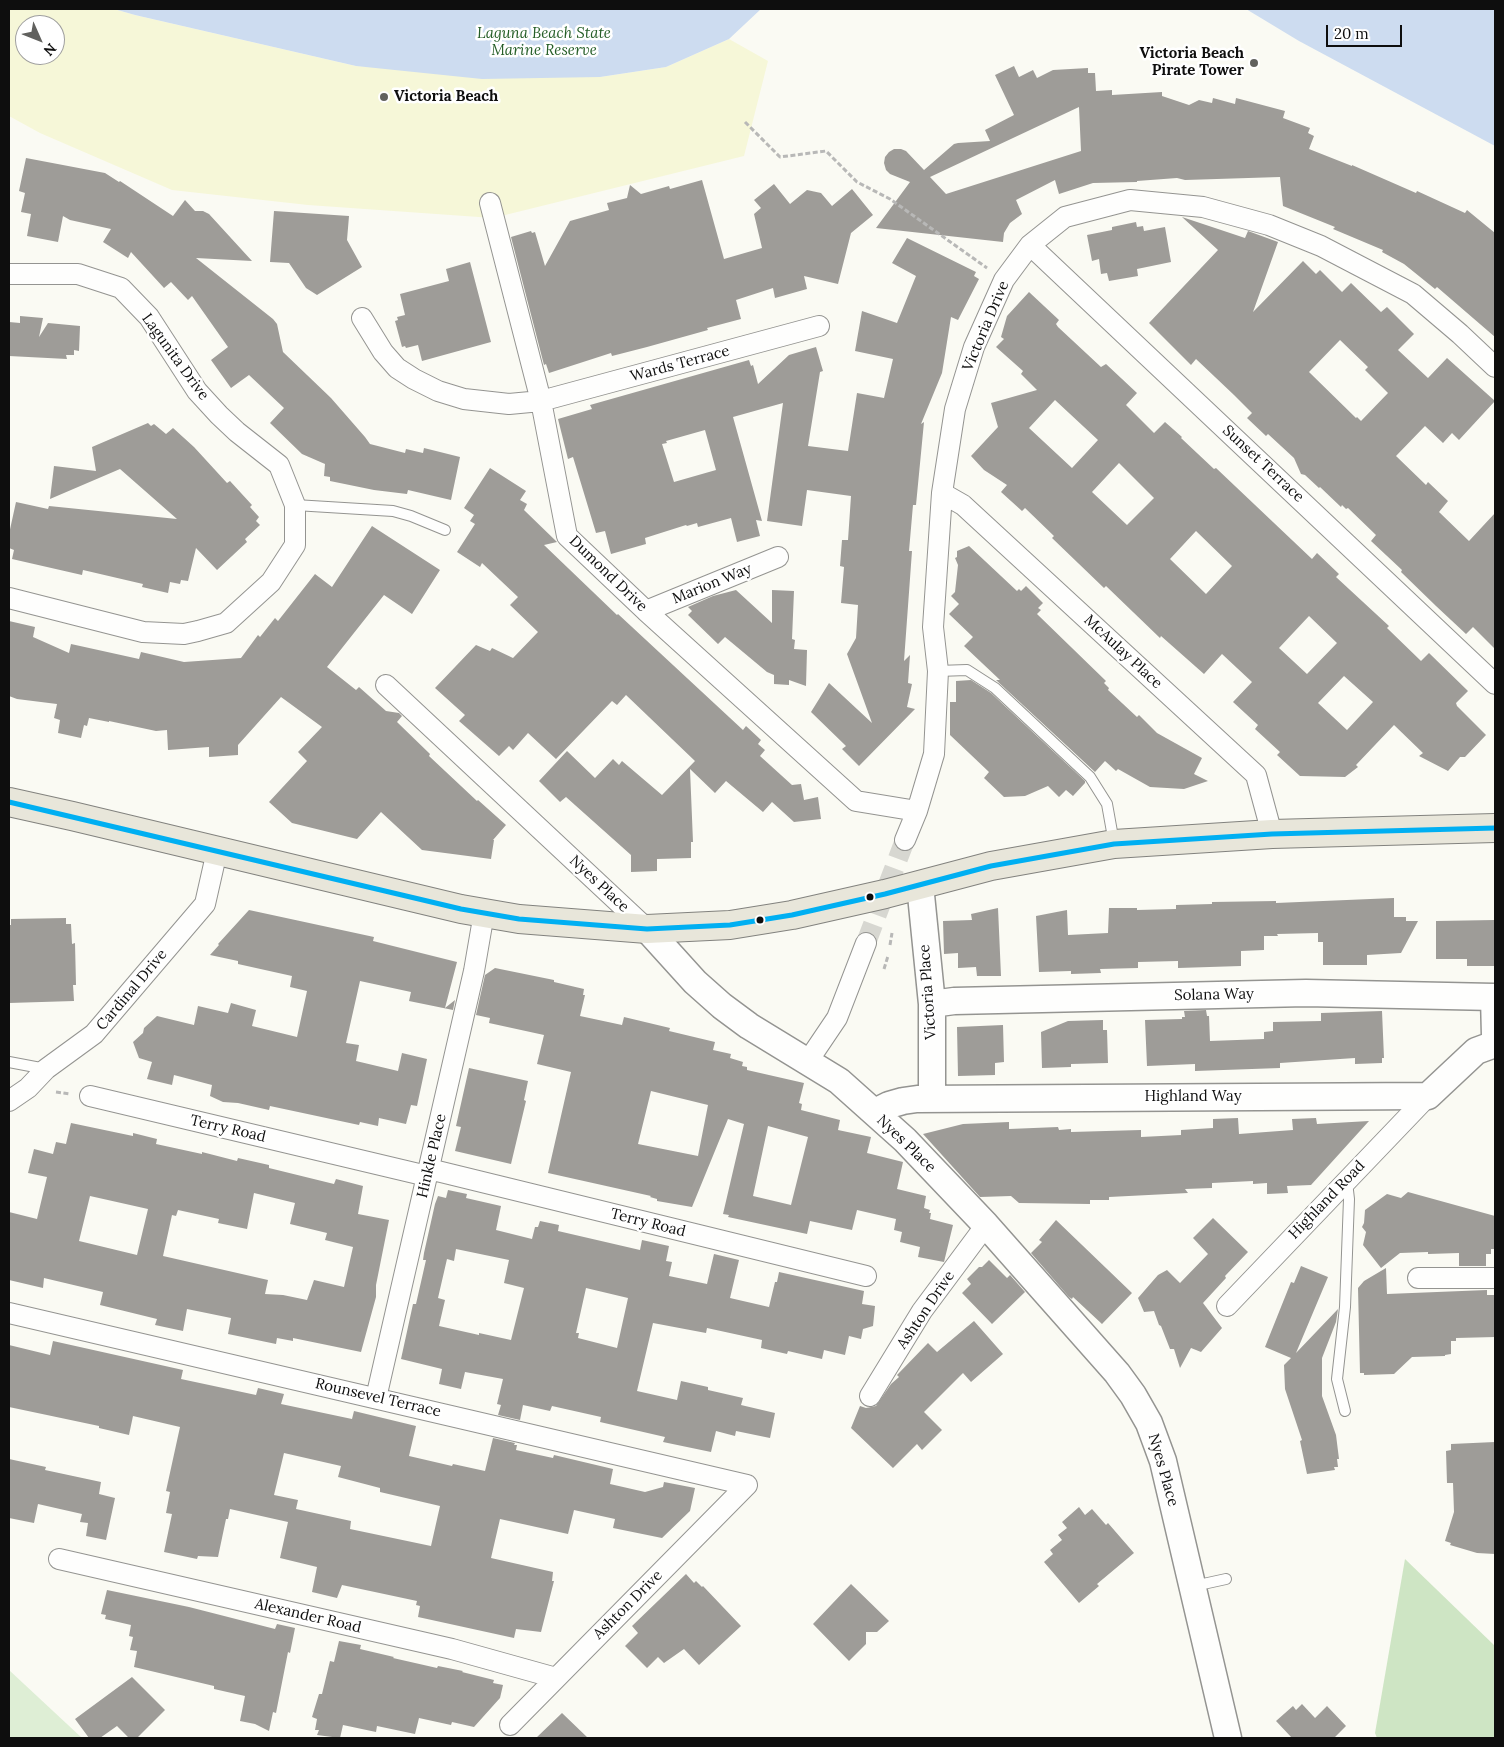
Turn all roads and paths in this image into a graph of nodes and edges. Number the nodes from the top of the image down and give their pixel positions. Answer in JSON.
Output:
{"nodes":[{"id":1,"x":746,"y":122,"type":"dead end"},
{"id":2,"x":490,"y":203,"type":"dead end"},
{"id":3,"x":1030,"y":245,"type":"junction"},
{"id":4,"x":9,"y":274,"type":"edge"},
{"id":5,"x":1004,"y":280,"type":"junction"},
{"id":6,"x":362,"y":318,"type":"dead end"},
{"id":7,"x":819,"y":326,"type":"dead end"},
{"id":8,"x":1495,"y":367,"type":"edge"},
{"id":9,"x":541,"y":401,"type":"junction"},
{"id":10,"x":942,"y":493,"type":"junction"},
{"id":11,"x":295,"y":505,"type":"junction"},
{"id":12,"x":445,"y":530,"type":"dead end"},
{"id":13,"x":778,"y":557,"type":"dead end"},
{"id":14,"x":9,"y":598,"type":"edge"},
{"id":15,"x":646,"y":611,"type":"junction"},
{"id":16,"x":938,"y":670,"type":"junction"},
{"id":17,"x":1495,"y":684,"type":"edge"},
{"id":18,"x":386,"y":685,"type":"dead end"},
{"id":19,"x":9,"y":802,"type":"edge"},
{"id":20,"x":917,"y":811,"type":"junction"},
{"id":21,"x":1495,"y":828,"type":"edge"},
{"id":22,"x":1272,"y":834,"type":"junction"},
{"id":23,"x":905,"y":840,"type":"tunnel mouth"},
{"id":24,"x":1114,"y":844,"type":"junction"},
{"id":25,"x":217,"y":851,"type":"junction"},
{"id":26,"x":920,"y":885,"type":"junction"},
{"id":27,"x":484,"y":913,"type":"junction"},
{"id":28,"x":647,"y":929,"type":"junction"},
{"id":29,"x":892,"y":933,"type":"dead end"},
{"id":30,"x":891,"y":939,"type":"dead end"},
{"id":31,"x":866,"y":943,"type":"tunnel mouth"},
{"id":32,"x":1495,"y":997,"type":"edge"},
{"id":33,"x":932,"y":1004,"type":"junction"},
{"id":34,"x":1495,"y":1036,"type":"edge"},
{"id":35,"x":1495,"y":1044,"type":"edge"},
{"id":36,"x":808,"y":1061,"type":"junction"},
{"id":37,"x":9,"y":1062,"type":"edge"},
{"id":38,"x":46,"y":1069,"type":"junction"},
{"id":39,"x":28,"y":1088,"type":"junction"},
{"id":40,"x":90,"y":1096,"type":"joint"},
{"id":41,"x":1428,"y":1096,"type":"junction"},
{"id":42,"x":932,"y":1099,"type":"junction"},
{"id":43,"x":9,"y":1102,"type":"edge"},
{"id":44,"x":875,"y":1112,"type":"junction"},
{"id":45,"x":428,"y":1173,"type":"junction"},
{"id":46,"x":1346,"y":1180,"type":"junction"},
{"id":47,"x":986,"y":1226,"type":"junction"},
{"id":48,"x":866,"y":1276,"type":"dead end"},
{"id":49,"x":1418,"y":1278,"type":"dead end"},
{"id":50,"x":1495,"y":1278,"type":"edge"},
{"id":51,"x":1227,"y":1306,"type":"dead end"},
{"id":52,"x":9,"y":1313,"type":"edge"},
{"id":53,"x":870,"y":1396,"type":"dead end"},
{"id":54,"x":376,"y":1398,"type":"junction"},
{"id":55,"x":1345,"y":1411,"type":"dead end"},
{"id":56,"x":746,"y":1485,"type":"joint"},
{"id":57,"x":59,"y":1559,"type":"dead end"},
{"id":58,"x":1226,"y":1578,"type":"dead end"},
{"id":59,"x":1193,"y":1587,"type":"junction"},
{"id":60,"x":556,"y":1678,"type":"junction"},
{"id":61,"x":510,"y":1725,"type":"dead end"},
{"id":62,"x":1228,"y":1738,"type":"edge"}],
"edges":[{"from":1,"to":5,"type":"path"},
{"from":2,"to":9,"type":"street","name":"Dumond Drive"},
{"from":3,"to":5,"type":"street","name":"Victoria Drive"},
{"from":3,"to":8,"type":"street","name":"Victoria Drive"},
{"from":3,"to":17,"type":"street","name":"Sunset Terrace"},
{"from":4,"to":11,"type":"street","name":"Lagunita Drive"},
{"from":5,"to":10,"type":"street","name":"Victoria Drive"},
{"from":6,"to":9,"type":"street","name":"Wards Terrace"},
{"from":7,"to":9,"type":"street","name":"Wards Terrace"},
{"from":9,"to":15,"type":"street","name":"Dumond Drive"},
{"from":10,"to":16,"type":"street","name":"Victoria Drive"},
{"from":10,"to":22,"type":"street","name":"McAulay Place"},
{"from":11,"to":12,"type":"lane"},
{"from":11,"to":14,"type":"street","name":"Lagunita Drive"},
{"from":13,"to":15,"type":"street","name":"Marion Way"},
{"from":15,"to":20,"type":"street","name":"Dumond Drive"},
{"from":16,"to":20,"type":"street","name":"Victoria Drive"},
{"from":16,"to":24,"type":"lane"},
{"from":18,"to":28,"type":"street","name":"Nyes Place"},
{"from":19,"to":25,"type":"highway"},
{"from":20,"to":23,"type":"street","name":"Victoria Drive"},
{"from":21,"to":22,"type":"highway"},
{"from":22,"to":24,"type":"highway"},
{"from":24,"to":26,"type":"highway"},
{"from":25,"to":27,"type":"highway"},
{"from":25,"to":38,"type":"street","name":"Cardinal Drive"},
{"from":26,"to":28,"type":"highway"},
{"from":26,"to":33,"type":"street","name":"Victoria Place"},
{"from":27,"to":28,"type":"highway"},
{"from":27,"to":45,"type":"street","name":"Hinkle Place"},
{"from":28,"to":36,"type":"street","name":"Nyes Place"},
{"from":29,"to":30,"type":"path"},
{"from":31,"to":36,"type":"street"},
{"from":32,"to":33,"type":"street","name":"Solana Way"},
{"from":32,"to":34,"type":"street"},
{"from":33,"to":42,"type":"street","name":"Victoria Place"},
{"from":35,"to":41,"type":"street"},
{"from":36,"to":44,"type":"street","name":"Nyes Place"},
{"from":37,"to":38,"type":"lane"},
{"from":38,"to":39,"type":"street","name":"Cardinal Drive"},
{"from":39,"to":40,"type":"path"},
{"from":39,"to":43,"type":"street","name":"Cardinal Drive"},
{"from":40,"to":45,"type":"street","name":"Terry Road"},
{"from":41,"to":42,"type":"street","name":"Highland Way"},
{"from":41,"to":46,"type":"street","name":"Highland Road"},
{"from":42,"to":44,"type":"street","name":"Highland Way"},
{"from":44,"to":47,"type":"street","name":"Nyes Place"},
{"from":45,"to":48,"type":"street","name":"Terry Road"},
{"from":45,"to":54,"type":"street","name":"Hinkle Place"},
{"from":46,"to":51,"type":"street","name":"Highland Road"},
{"from":46,"to":55,"type":"lane"},
{"from":47,"to":53,"type":"street","name":"Ashton Drive"},
{"from":47,"to":59,"type":"street","name":"Nyes Place"},
{"from":49,"to":50,"type":"street"},
{"from":52,"to":54,"type":"street","name":"Rounsevel Terrace"},
{"from":54,"to":56,"type":"street","name":"Rounsevel Terrace"},
{"from":56,"to":60,"type":"street","name":"Ashton Drive"},
{"from":57,"to":60,"type":"street","name":"Alexander Road"},
{"from":58,"to":59,"type":"lane"},
{"from":59,"to":62,"type":"street","name":"Nyes Place"},
{"from":60,"to":61,"type":"street","name":"Ashton Drive"}]}
